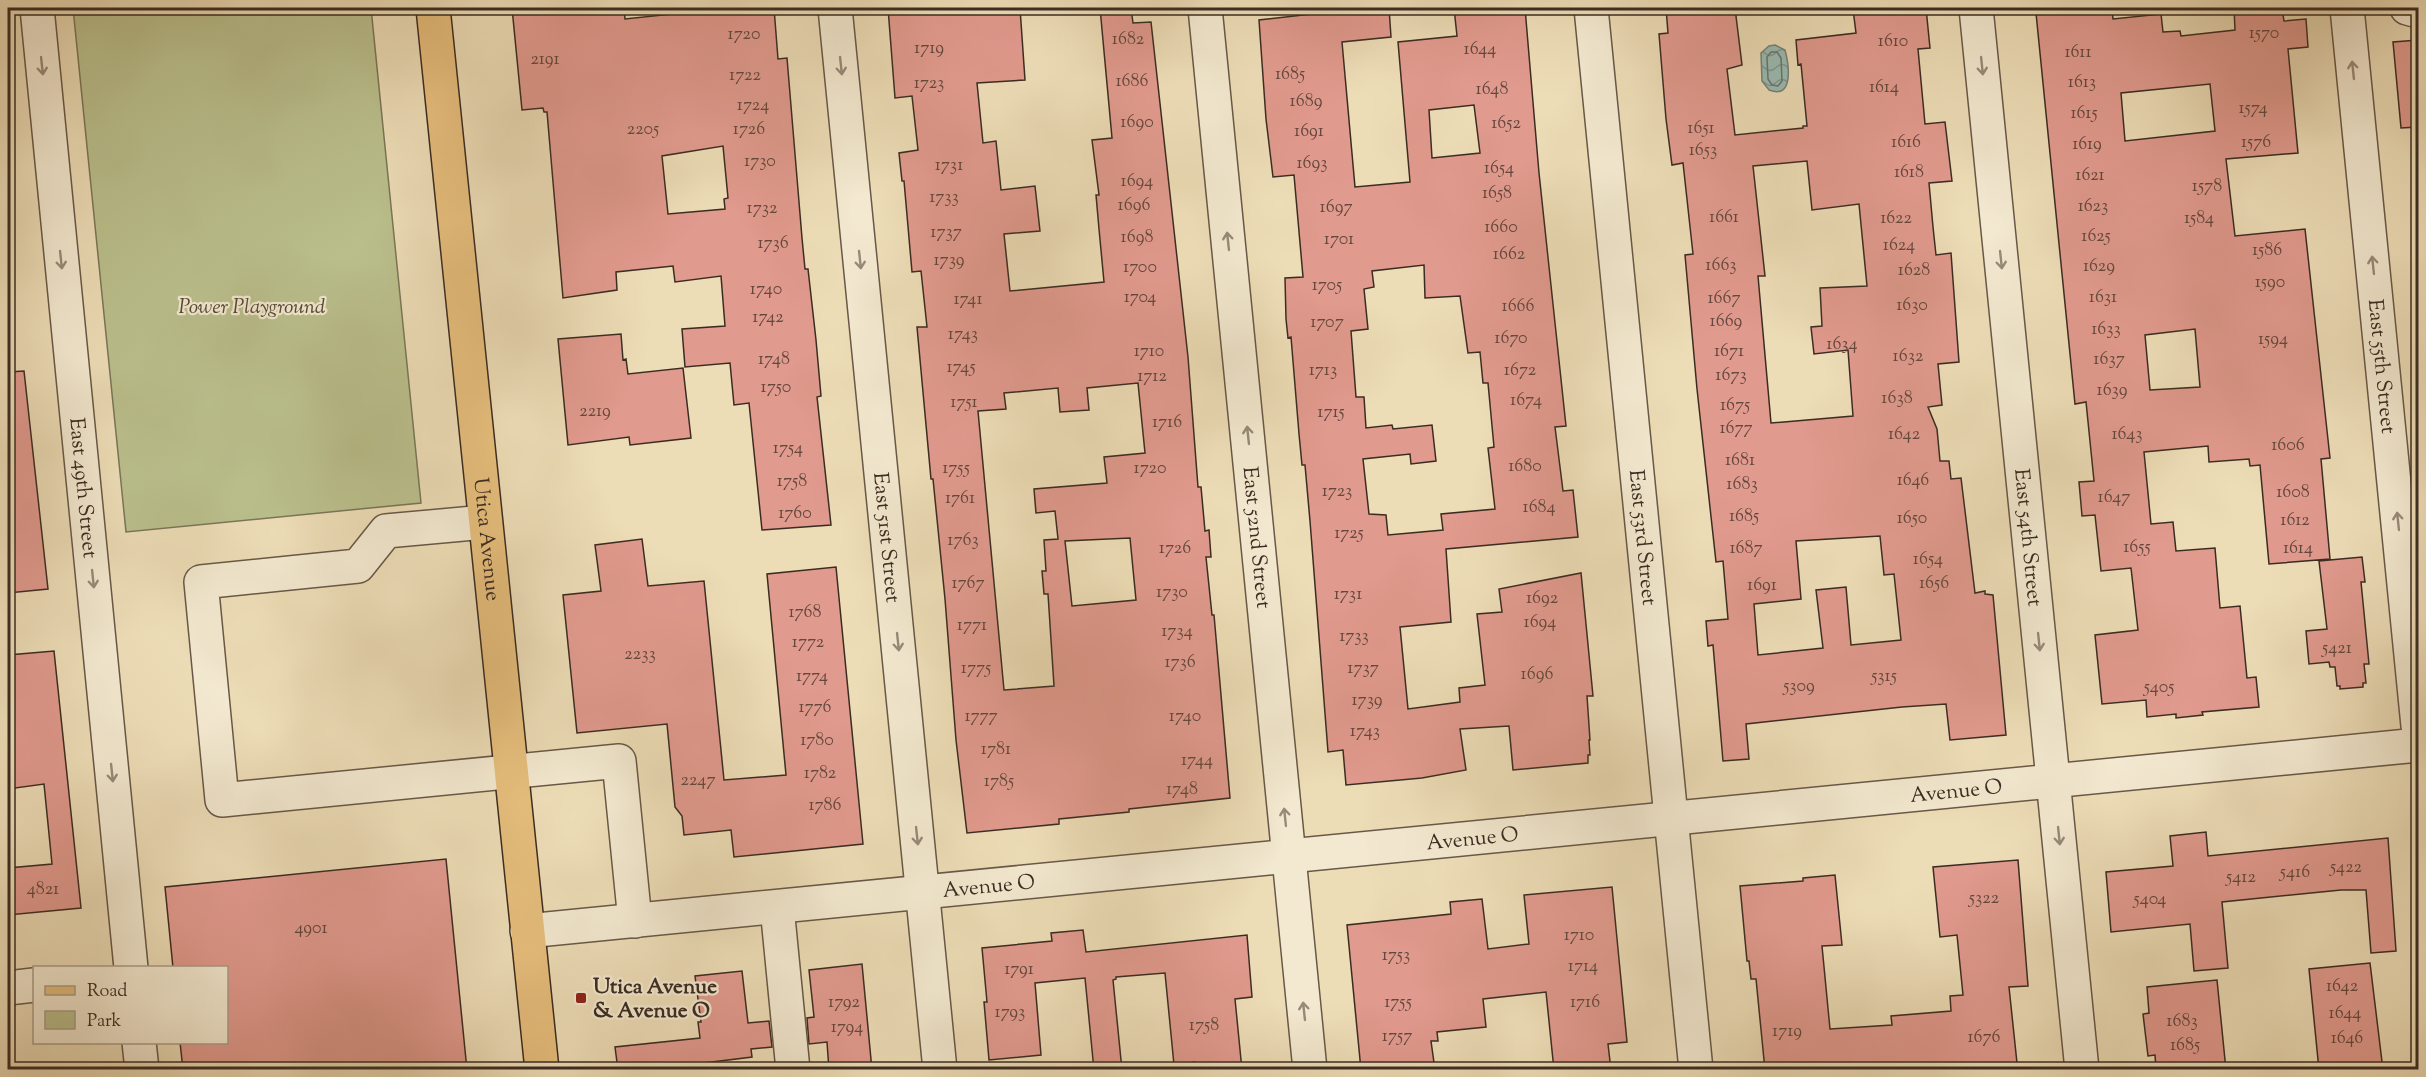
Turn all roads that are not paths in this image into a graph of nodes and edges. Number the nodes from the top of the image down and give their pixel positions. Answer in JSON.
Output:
{"nodes":[{"id":1,"x":36,"y":8,"type":"edge"},
{"id":2,"x":434,"y":8,"type":"edge"},
{"id":3,"x":835,"y":8,"type":"edge"},
{"id":4,"x":1205,"y":8,"type":"edge"},
{"id":5,"x":1591,"y":8,"type":"edge"},
{"id":6,"x":1976,"y":8,"type":"edge"},
{"id":7,"x":2347,"y":8,"type":"edge"},
{"id":8,"x":2407,"y":8,"type":"edge"},
{"id":9,"x":2418,"y":11,"type":"edge"},
{"id":10,"x":485,"y":522,"type":"junction"},
{"id":11,"x":2418,"y":726,"type":"edge"},
{"id":12,"x":2418,"y":745,"type":"edge"},
{"id":13,"x":510,"y":772,"type":"junction"},
{"id":14,"x":2053,"y":781,"type":"junction"},
{"id":15,"x":1671,"y":819,"type":"junction"},
{"id":16,"x":1289,"y":856,"type":"junction"},
{"id":17,"x":923,"y":892,"type":"junction"},
{"id":18,"x":777,"y":907,"type":"junction"},
{"id":19,"x":634,"y":921,"type":"junction"},
{"id":20,"x":527,"y":931,"type":"junction"},
{"id":21,"x":131,"y":966,"type":"edge"},
{"id":22,"x":33,"y":985,"type":"edge"},
{"id":23,"x":8,"y":988,"type":"edge"},
{"id":24,"x":139,"y":1044,"type":"edge"},
{"id":25,"x":142,"y":1070,"type":"edge"},
{"id":26,"x":542,"y":1070,"type":"edge"},
{"id":27,"x":793,"y":1070,"type":"edge"},
{"id":28,"x":940,"y":1070,"type":"edge"},
{"id":29,"x":1310,"y":1070,"type":"edge"},
{"id":30,"x":1696,"y":1070,"type":"edge"},
{"id":31,"x":2082,"y":1070,"type":"edge"}],
"edges":[{"from":1,"to":21,"type":"street","name":"East 49th Street","one_way":true},
{"from":2,"to":10,"type":"main road","name":"Utica Avenue"},
{"from":3,"to":17,"type":"street","name":"East 51st Street","one_way":true},
{"from":16,"to":4,"type":"street","name":"East 52nd Street","one_way":true},
{"from":5,"to":15,"type":"street","name":"East 53rd Street"},
{"from":6,"to":14,"type":"street","name":"East 54th Street","one_way":true},
{"from":11,"to":7,"type":"street","name":"East 55th Street","one_way":true},
{"from":8,"to":9,"type":"street"},
{"from":10,"to":13,"type":"main road","name":"Utica Avenue"},
{"from":10,"to":13,"type":"street"},
{"from":12,"to":14,"type":"street","name":"Avenue O"},
{"from":13,"to":19,"type":"street"},
{"from":13,"to":20,"type":"main road","name":"Utica Avenue"},
{"from":14,"to":15,"type":"street","name":"Avenue O"},
{"from":14,"to":31,"type":"street","name":"East 54th Street","one_way":true},
{"from":15,"to":16,"type":"street","name":"Avenue O"},
{"from":15,"to":30,"type":"street","name":"East 53rd Street"},
{"from":16,"to":17,"type":"street","name":"Avenue O"},
{"from":29,"to":16,"type":"street","name":"East 52nd Street","one_way":true},
{"from":17,"to":18,"type":"street","name":"Avenue O"},
{"from":17,"to":28,"type":"street","name":"East 51st Street"},
{"from":18,"to":19,"type":"street","name":"Avenue O"},
{"from":18,"to":27,"type":"street"},
{"from":19,"to":20,"type":"street","name":"Avenue O"},
{"from":20,"to":26,"type":"main road","name":"Utica Avenue"},
{"from":22,"to":23,"type":"street"},
{"from":24,"to":25,"type":"street"}]}
